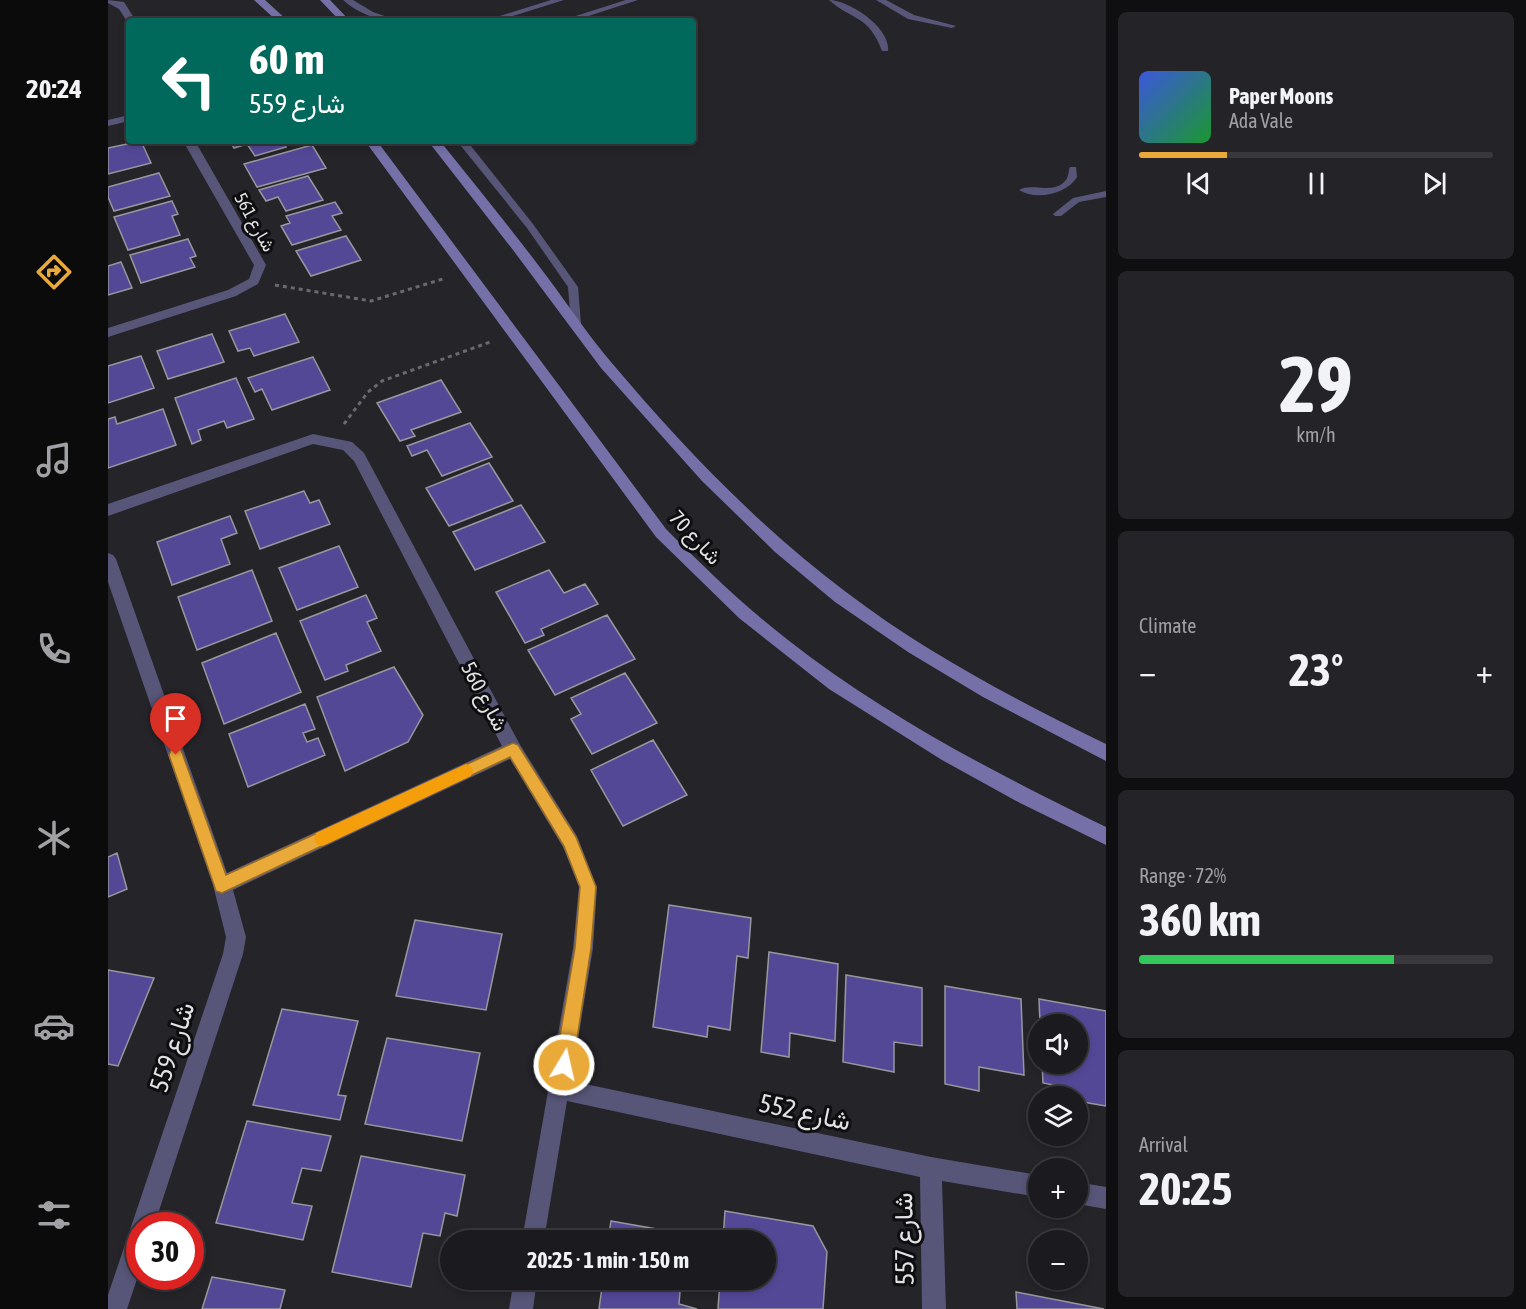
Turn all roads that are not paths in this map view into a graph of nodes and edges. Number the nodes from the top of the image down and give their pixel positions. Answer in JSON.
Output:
{"nodes":[{"id":1,"x":108,"y":0,"type":"edge"},
{"id":2,"x":259,"y":0,"type":"edge"},
{"id":3,"x":325,"y":0,"type":"edge"},
{"id":4,"x":347,"y":0,"type":"edge"},
{"id":5,"x":560,"y":0,"type":"edge"},
{"id":6,"x":634,"y":0,"type":"edge"},
{"id":7,"x":832,"y":0,"type":"edge"},
{"id":8,"x":880,"y":0,"type":"edge"},
{"id":9,"x":130,"y":18,"type":"edge"},
{"id":10,"x":280,"y":18,"type":"edge"},
{"id":11,"x":342,"y":18,"type":"edge"},
{"id":12,"x":384,"y":18,"type":"edge"},
{"id":13,"x":498,"y":18,"type":"edge"},
{"id":14,"x":574,"y":18,"type":"edge"},
{"id":15,"x":952,"y":26,"type":"dead end"},
{"id":16,"x":885,"y":49,"type":"dead end"},
{"id":17,"x":126,"y":119,"type":"edge"},
{"id":18,"x":108,"y":123,"type":"edge"},
{"id":19,"x":191,"y":144,"type":"edge"},
{"id":20,"x":373,"y":144,"type":"edge"},
{"id":21,"x":436,"y":144,"type":"edge"},
{"id":22,"x":464,"y":144,"type":"edge"},
{"id":23,"x":1073,"y":169,"type":"dead end"},
{"id":24,"x":1024,"y":190,"type":"dead end"},
{"id":25,"x":1106,"y":194,"type":"edge"},
{"id":26,"x":1058,"y":214,"type":"dead end"},
{"id":27,"x":576,"y":324,"type":"junction"},
{"id":28,"x":108,"y":333,"type":"edge"},
{"id":29,"x":108,"y":510,"type":"edge"},
{"id":30,"x":108,"y":559,"type":"edge"},
{"id":31,"x":513,"y":749,"type":"junction"},
{"id":32,"x":1106,"y":753,"type":"edge"},
{"id":33,"x":1106,"y":836,"type":"edge"},
{"id":34,"x":222,"y":885,"type":"junction"},
{"id":35,"x":560,"y":1089,"type":"junction"},
{"id":36,"x":931,"y":1168,"type":"junction"},
{"id":37,"x":1028,"y":1184,"type":"edge"},
{"id":38,"x":1088,"y":1195,"type":"edge"},
{"id":39,"x":1106,"y":1198,"type":"edge"},
{"id":40,"x":148,"y":1212,"type":"edge"},
{"id":41,"x":535,"y":1230,"type":"edge"},
{"id":42,"x":126,"y":1276,"type":"edge"},
{"id":43,"x":524,"y":1290,"type":"edge"},
{"id":44,"x":115,"y":1309,"type":"edge"},
{"id":45,"x":521,"y":1309,"type":"edge"},
{"id":46,"x":934,"y":1309,"type":"edge"}],
"edges":[{"from":1,"to":9,"type":"street"},
{"from":2,"to":10,"type":"main road"},
{"from":3,"to":11,"type":"main road"},
{"from":4,"to":12,"type":"lane"},
{"from":5,"to":13,"type":"lane"},
{"from":6,"to":14,"type":"lane"},
{"from":7,"to":16,"type":"lane"},
{"from":8,"to":15,"type":"lane"},
{"from":17,"to":18,"type":"street"},
{"from":19,"to":28,"type":"street","name":"شارع 561"},
{"from":20,"to":33,"type":"main road","name":"شارع 70"},
{"from":21,"to":27,"type":"main road"},
{"from":22,"to":27,"type":"lane"},
{"from":23,"to":24,"type":"lane"},
{"from":25,"to":26,"type":"lane"},
{"from":27,"to":32,"type":"main road"},
{"from":29,"to":31,"type":"street","name":"شارع 560"},
{"from":30,"to":34,"type":"street","name":"شارع 559"},
{"from":31,"to":34,"type":"street"},
{"from":31,"to":35,"type":"street","name":"شارع 560"},
{"from":34,"to":40,"type":"street","name":"شارع 559"},
{"from":35,"to":36,"type":"street","name":"شارع 552"},
{"from":35,"to":41,"type":"street","name":"شارع 560"},
{"from":36,"to":37,"type":"street","name":"شارع 552"},
{"from":36,"to":46,"type":"street","name":"شارع 557"},
{"from":38,"to":39,"type":"street"},
{"from":42,"to":44,"type":"street"},
{"from":43,"to":45,"type":"street"}]}
